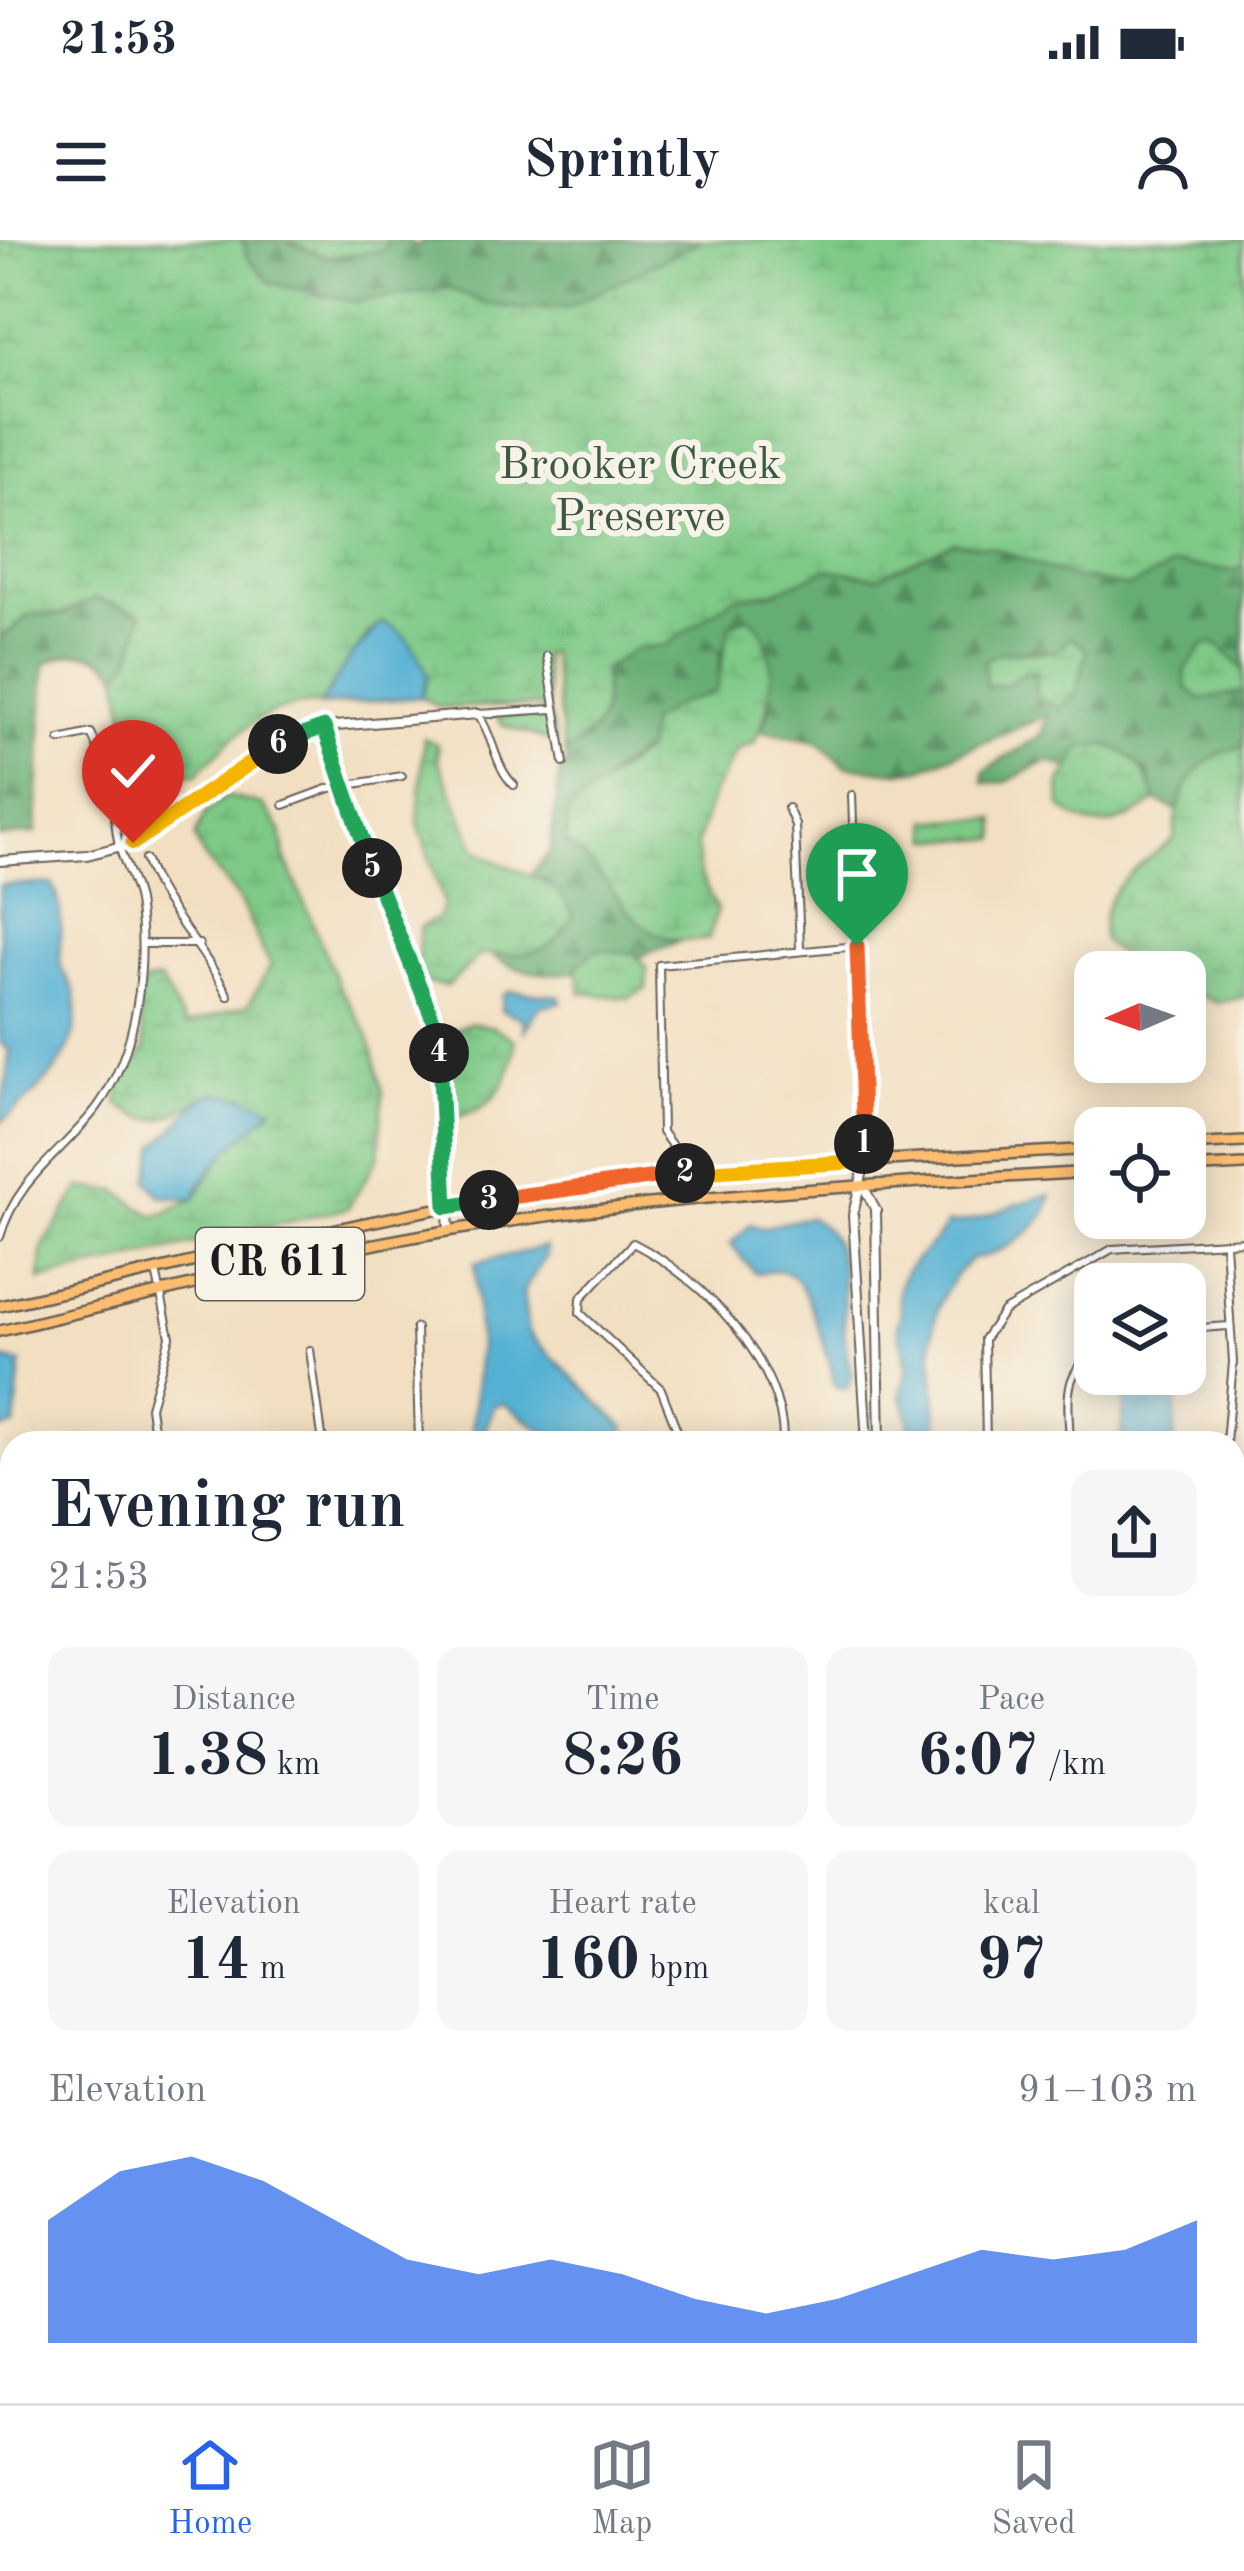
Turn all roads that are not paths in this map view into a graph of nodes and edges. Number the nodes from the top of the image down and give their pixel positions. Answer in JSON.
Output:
{"nodes":[{"id":1,"x":547,"y":656,"type":"dead end"},
{"id":2,"x":553,"y":709,"type":"junction"},
{"id":3,"x":478,"y":714,"type":"junction"},
{"id":4,"x":324,"y":727,"type":"junction"},
{"id":5,"x":60,"y":740,"type":"dead end"},
{"id":6,"x":564,"y":763,"type":"dead end"},
{"id":7,"x":402,"y":776,"type":"dead end"},
{"id":8,"x":514,"y":784,"type":"dead end"},
{"id":9,"x":344,"y":788,"type":"junction"},
{"id":10,"x":852,"y":795,"type":"dead end"},
{"id":11,"x":284,"y":805,"type":"dead end"},
{"id":12,"x":788,"y":808,"type":"dead end"},
{"id":13,"x":118,"y":846,"type":"junction"},
{"id":14,"x":145,"y":860,"type":"dead end"},
{"id":15,"x":0,"y":861,"type":"edge"},
{"id":16,"x":142,"y":944,"type":"junction"},
{"id":17,"x":200,"y":944,"type":"junction"},
{"id":18,"x":857,"y":946,"type":"junction"},
{"id":19,"x":800,"y":948,"type":"junction"},
{"id":20,"x":228,"y":996,"type":"dead end"},
{"id":21,"x":1244,"y":1142,"type":"edge"},
{"id":22,"x":1206,"y":1144,"type":"edge"},
{"id":23,"x":673,"y":1147,"type":"dead end"},
{"id":24,"x":1074,"y":1151,"type":"edge"},
{"id":25,"x":865,"y":1161,"type":"junction"},
{"id":26,"x":1244,"y":1165,"type":"edge"},
{"id":27,"x":1206,"y":1167,"type":"edge"},
{"id":28,"x":1074,"y":1173,"type":"edge"},
{"id":29,"x":862,"y":1185,"type":"junction"},
{"id":30,"x":446,"y":1207,"type":"junction"},
{"id":31,"x":449,"y":1231,"type":"junction"},
{"id":32,"x":0,"y":1237,"type":"edge"},
{"id":33,"x":1244,"y":1240,"type":"edge"},
{"id":34,"x":1226,"y":1244,"type":"junction"},
{"id":35,"x":156,"y":1271,"type":"junction"},
{"id":36,"x":162,"y":1294,"type":"junction"},
{"id":37,"x":0,"y":1306,"type":"edge"},
{"id":38,"x":1230,"y":1326,"type":"junction"},
{"id":39,"x":416,"y":1328,"type":"dead end"},
{"id":40,"x":1206,"y":1328,"type":"edge"},
{"id":41,"x":0,"y":1331,"type":"edge"},
{"id":42,"x":310,"y":1349,"type":"dead end"},
{"id":43,"x":1074,"y":1372,"type":"edge"},
{"id":44,"x":153,"y":1431,"type":"edge"},
{"id":45,"x":321,"y":1431,"type":"edge"},
{"id":46,"x":418,"y":1431,"type":"edge"},
{"id":47,"x":677,"y":1431,"type":"edge"},
{"id":48,"x":782,"y":1431,"type":"edge"},
{"id":49,"x":866,"y":1431,"type":"edge"},
{"id":50,"x":880,"y":1431,"type":"edge"},
{"id":51,"x":986,"y":1431,"type":"edge"},
{"id":52,"x":1070,"y":1431,"type":"edge"},
{"id":53,"x":1226,"y":1431,"type":"edge"}],
"edges":[{"from":1,"to":2,"type":"street"},
{"from":2,"to":3,"type":"street"},
{"from":2,"to":6,"type":"street"},
{"from":3,"to":4,"type":"street"},
{"from":3,"to":8,"type":"street"},
{"from":4,"to":9,"type":"street"},
{"from":4,"to":13,"type":"street"},
{"from":5,"to":13,"type":"street"},
{"from":7,"to":9,"type":"street"},
{"from":9,"to":11,"type":"street"},
{"from":9,"to":30,"type":"street"},
{"from":10,"to":18,"type":"street"},
{"from":12,"to":19,"type":"street"},
{"from":13,"to":15,"type":"street"},
{"from":13,"to":16,"type":"street"},
{"from":14,"to":17,"type":"street"},
{"from":16,"to":17,"type":"street"},
{"from":16,"to":32,"type":"street"},
{"from":17,"to":20,"type":"street"},
{"from":18,"to":19,"type":"street"},
{"from":18,"to":25,"type":"street"},
{"from":19,"to":23,"type":"street"},
{"from":21,"to":22,"type":"main road"},
{"from":24,"to":25,"type":"main road","number":"CR 611"},
{"from":25,"to":29,"type":"street"},
{"from":25,"to":30,"type":"main road","number":"CR 611"},
{"from":26,"to":27,"type":"main road"},
{"from":28,"to":29,"type":"main road","number":"CR 611"},
{"from":29,"to":31,"type":"main road","number":"CR 611"},
{"from":29,"to":49,"type":"street"},
{"from":29,"to":50,"type":"street"},
{"from":30,"to":31,"type":"street"},
{"from":30,"to":35,"type":"main road","number":"CR 611"},
{"from":31,"to":36,"type":"main road","number":"CR 611"},
{"from":33,"to":34,"type":"street"},
{"from":34,"to":38,"type":"street"},
{"from":34,"to":51,"type":"street"},
{"from":35,"to":36,"type":"street"},
{"from":35,"to":37,"type":"main road","number":"CR 611"},
{"from":36,"to":41,"type":"main road","number":"CR 611"},
{"from":36,"to":44,"type":"street"},
{"from":38,"to":40,"type":"street"},
{"from":38,"to":53,"type":"street"},
{"from":39,"to":46,"type":"street"},
{"from":42,"to":45,"type":"street"},
{"from":43,"to":52,"type":"street"},
{"from":47,"to":48,"type":"street"}]}
